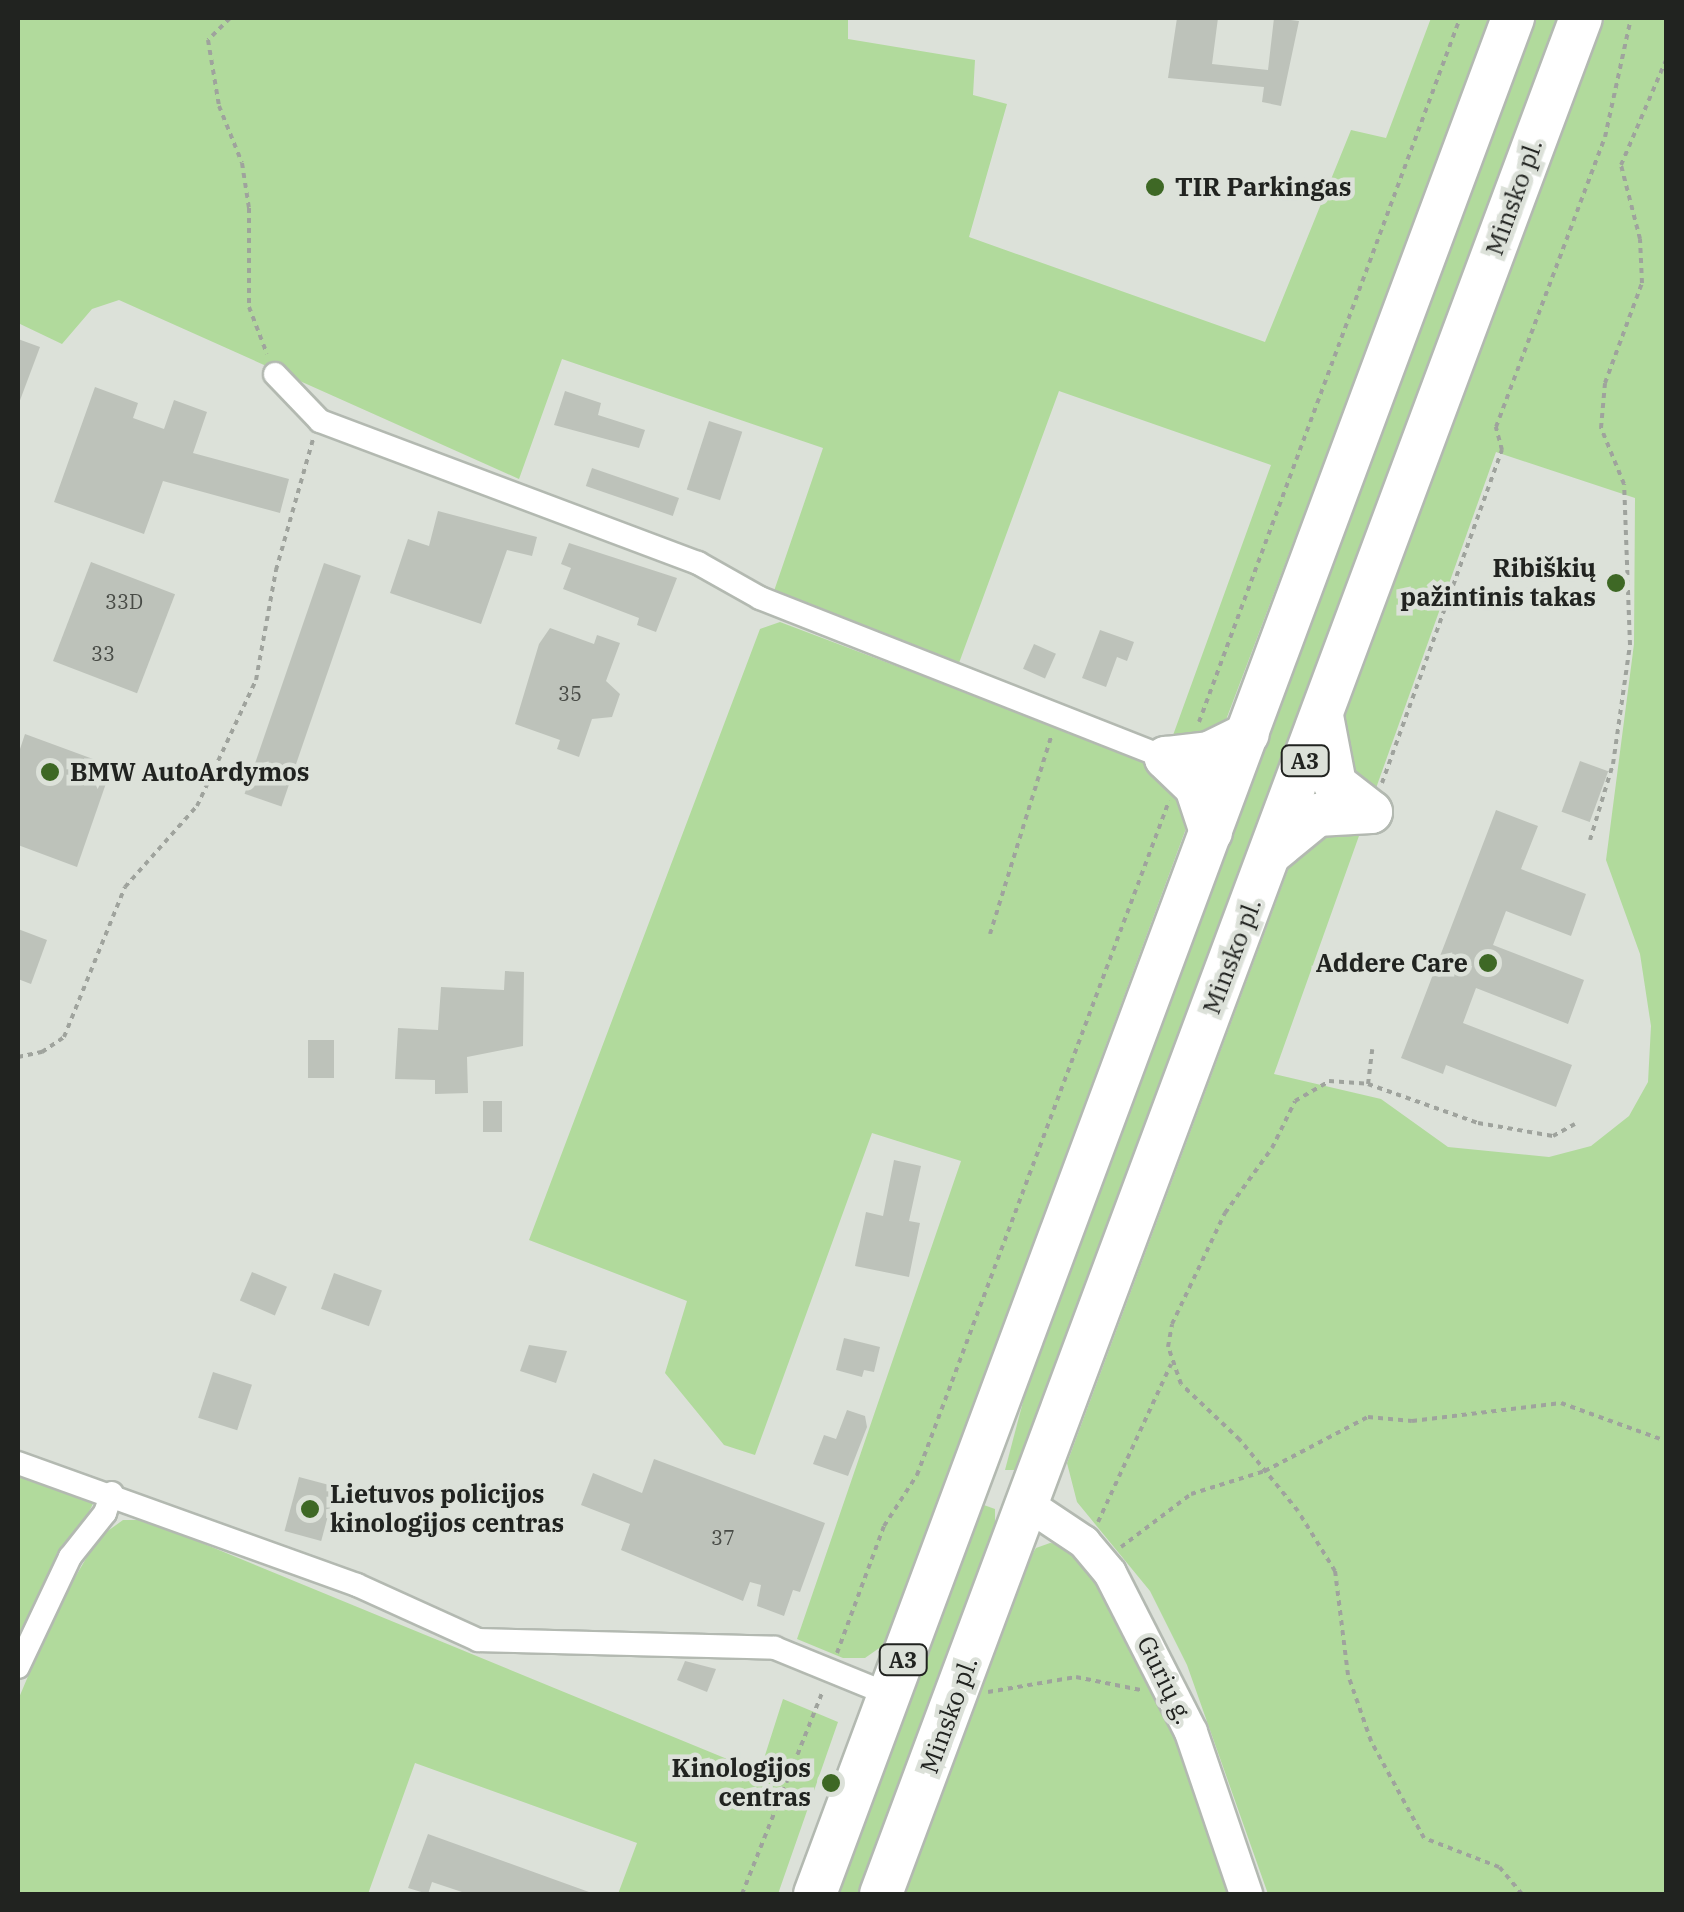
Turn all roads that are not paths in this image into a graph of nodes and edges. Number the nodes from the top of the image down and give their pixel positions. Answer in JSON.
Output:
{"nodes":[{"id":1,"x":1512,"y":18,"type":"edge"},
{"id":2,"x":1581,"y":18,"type":"edge"},
{"id":3,"x":275,"y":374,"type":"road end"},
{"id":4,"x":1322,"y":716,"type":"junction"},
{"id":5,"x":1248,"y":734,"type":"junction"},
{"id":6,"x":1177,"y":762,"type":"junction"},
{"id":7,"x":1212,"y":832,"type":"junction"},
{"id":8,"x":1271,"y":852,"type":"junction"},
{"id":9,"x":988,"y":1426,"type":"junction"},
{"id":10,"x":18,"y":1463,"type":"edge"},
{"id":11,"x":112,"y":1493,"type":"junction"},
{"id":12,"x":1027,"y":1504,"type":"junction"},
{"id":13,"x":18,"y":1668,"type":"edge"},
{"id":14,"x":890,"y":1694,"type":"junction"},
{"id":15,"x":815,"y":1894,"type":"edge"},
{"id":16,"x":881,"y":1894,"type":"edge"},
{"id":17,"x":1246,"y":1894,"type":"edge"}],
"edges":[{"from":1,"to":5,"type":"highway","number":"A3"},
{"from":2,"to":4,"type":"highway","name":"Minsko pl.","number":"A3"},
{"from":3,"to":6,"type":"street"},
{"from":4,"to":8,"type":"highway","name":"Minsko pl.","number":"A3"},
{"from":4,"to":8,"type":"highway"},
{"from":5,"to":6,"type":"highway"},
{"from":5,"to":7,"type":"highway","number":"A3"},
{"from":6,"to":7,"type":"highway"},
{"from":7,"to":9,"type":"highway","number":"A3"},
{"from":8,"to":12,"type":"highway","name":"Minsko pl.","number":"A3"},
{"from":9,"to":12,"type":"highway"},
{"from":9,"to":14,"type":"highway","number":"A3"},
{"from":10,"to":11,"type":"street"},
{"from":11,"to":13,"type":"street"},
{"from":11,"to":14,"type":"street"},
{"from":12,"to":16,"type":"highway","name":"Minsko pl.","number":"A3"},
{"from":12,"to":17,"type":"street","name":"Gurių g."},
{"from":14,"to":15,"type":"highway","number":"A3"}]}
